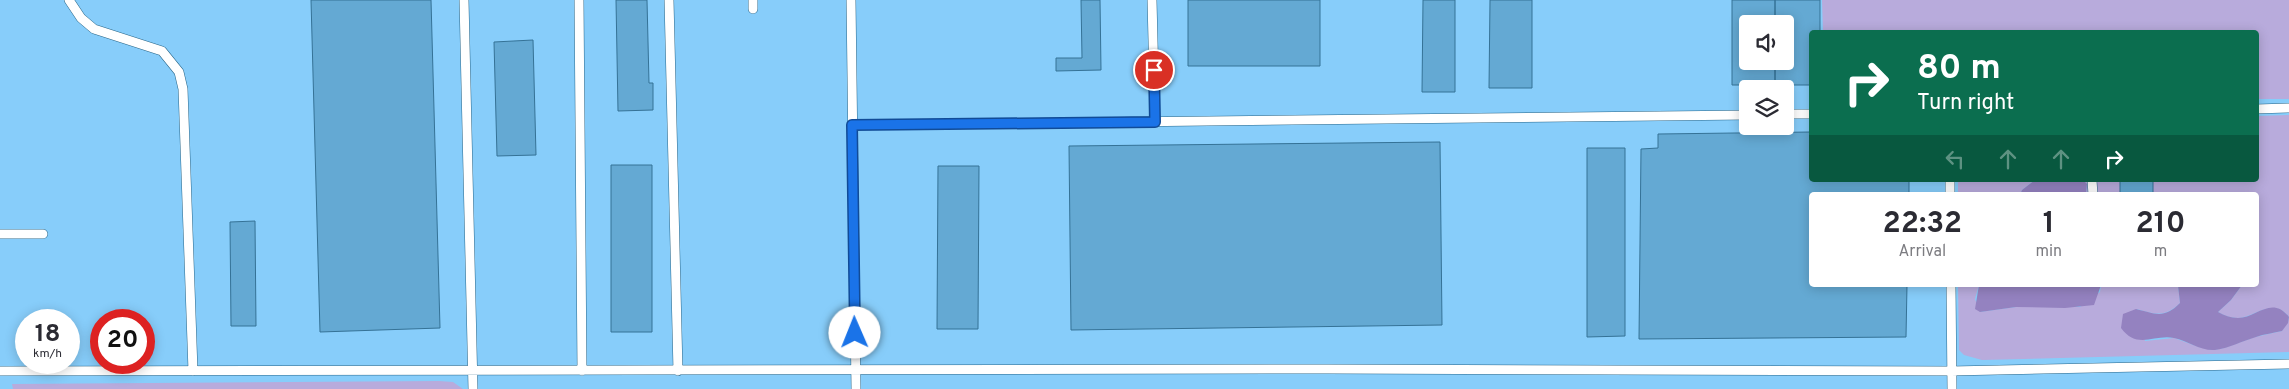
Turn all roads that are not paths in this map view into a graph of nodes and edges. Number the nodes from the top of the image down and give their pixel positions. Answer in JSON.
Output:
{"nodes":[{"id":1,"x":69,"y":0,"type":"edge"},
{"id":2,"x":464,"y":0,"type":"edge"},
{"id":3,"x":579,"y":0,"type":"edge"},
{"id":4,"x":669,"y":0,"type":"edge"},
{"id":5,"x":851,"y":0,"type":"edge"},
{"id":6,"x":1152,"y":0,"type":"edge"},
{"id":7,"x":2289,"y":108,"type":"edge"},
{"id":8,"x":2259,"y":109,"type":"edge"},
{"id":9,"x":1794,"y":114,"type":"edge"},
{"id":10,"x":1809,"y":114,"type":"edge"},
{"id":11,"x":1739,"y":115,"type":"edge"},
{"id":12,"x":1155,"y":122,"type":"junction"},
{"id":13,"x":852,"y":125,"type":"junction"},
{"id":14,"x":0,"y":234,"type":"edge"},
{"id":15,"x":43,"y":234,"type":"dead end"},
{"id":16,"x":1951,"y":287,"type":"edge"},
{"id":17,"x":2289,"y":364,"type":"edge"},
{"id":18,"x":856,"y":370,"type":"junction"},
{"id":19,"x":0,"y":371,"type":"edge"},
{"id":20,"x":193,"y":371,"type":"junction"},
{"id":21,"x":472,"y":371,"type":"junction"},
{"id":22,"x":582,"y":371,"type":"junction"},
{"id":23,"x":678,"y":371,"type":"junction"},
{"id":24,"x":1951,"y":371,"type":"junction"},
{"id":25,"x":473,"y":389,"type":"edge"},
{"id":26,"x":856,"y":389,"type":"edge"},
{"id":27,"x":1952,"y":389,"type":"edge"}],
"edges":[{"from":1,"to":20,"type":"lane"},
{"from":2,"to":21,"type":"lane"},
{"from":3,"to":22,"type":"lane"},
{"from":4,"to":23,"type":"lane"},
{"from":5,"to":13,"type":"lane"},
{"from":6,"to":12,"type":"lane"},
{"from":7,"to":8,"type":"lane"},
{"from":9,"to":10,"type":"lane"},
{"from":11,"to":12,"type":"lane"},
{"from":12,"to":13,"type":"lane"},
{"from":13,"to":18,"type":"lane"},
{"from":14,"to":15,"type":"lane"},
{"from":16,"to":24,"type":"lane"},
{"from":17,"to":24,"type":"lane"},
{"from":18,"to":23,"type":"lane"},
{"from":18,"to":24,"type":"lane"},
{"from":18,"to":26,"type":"lane"},
{"from":19,"to":20,"type":"lane"},
{"from":20,"to":21,"type":"lane"},
{"from":21,"to":22,"type":"lane"},
{"from":21,"to":25,"type":"lane"},
{"from":22,"to":23,"type":"lane"},
{"from":24,"to":27,"type":"lane"}]}
